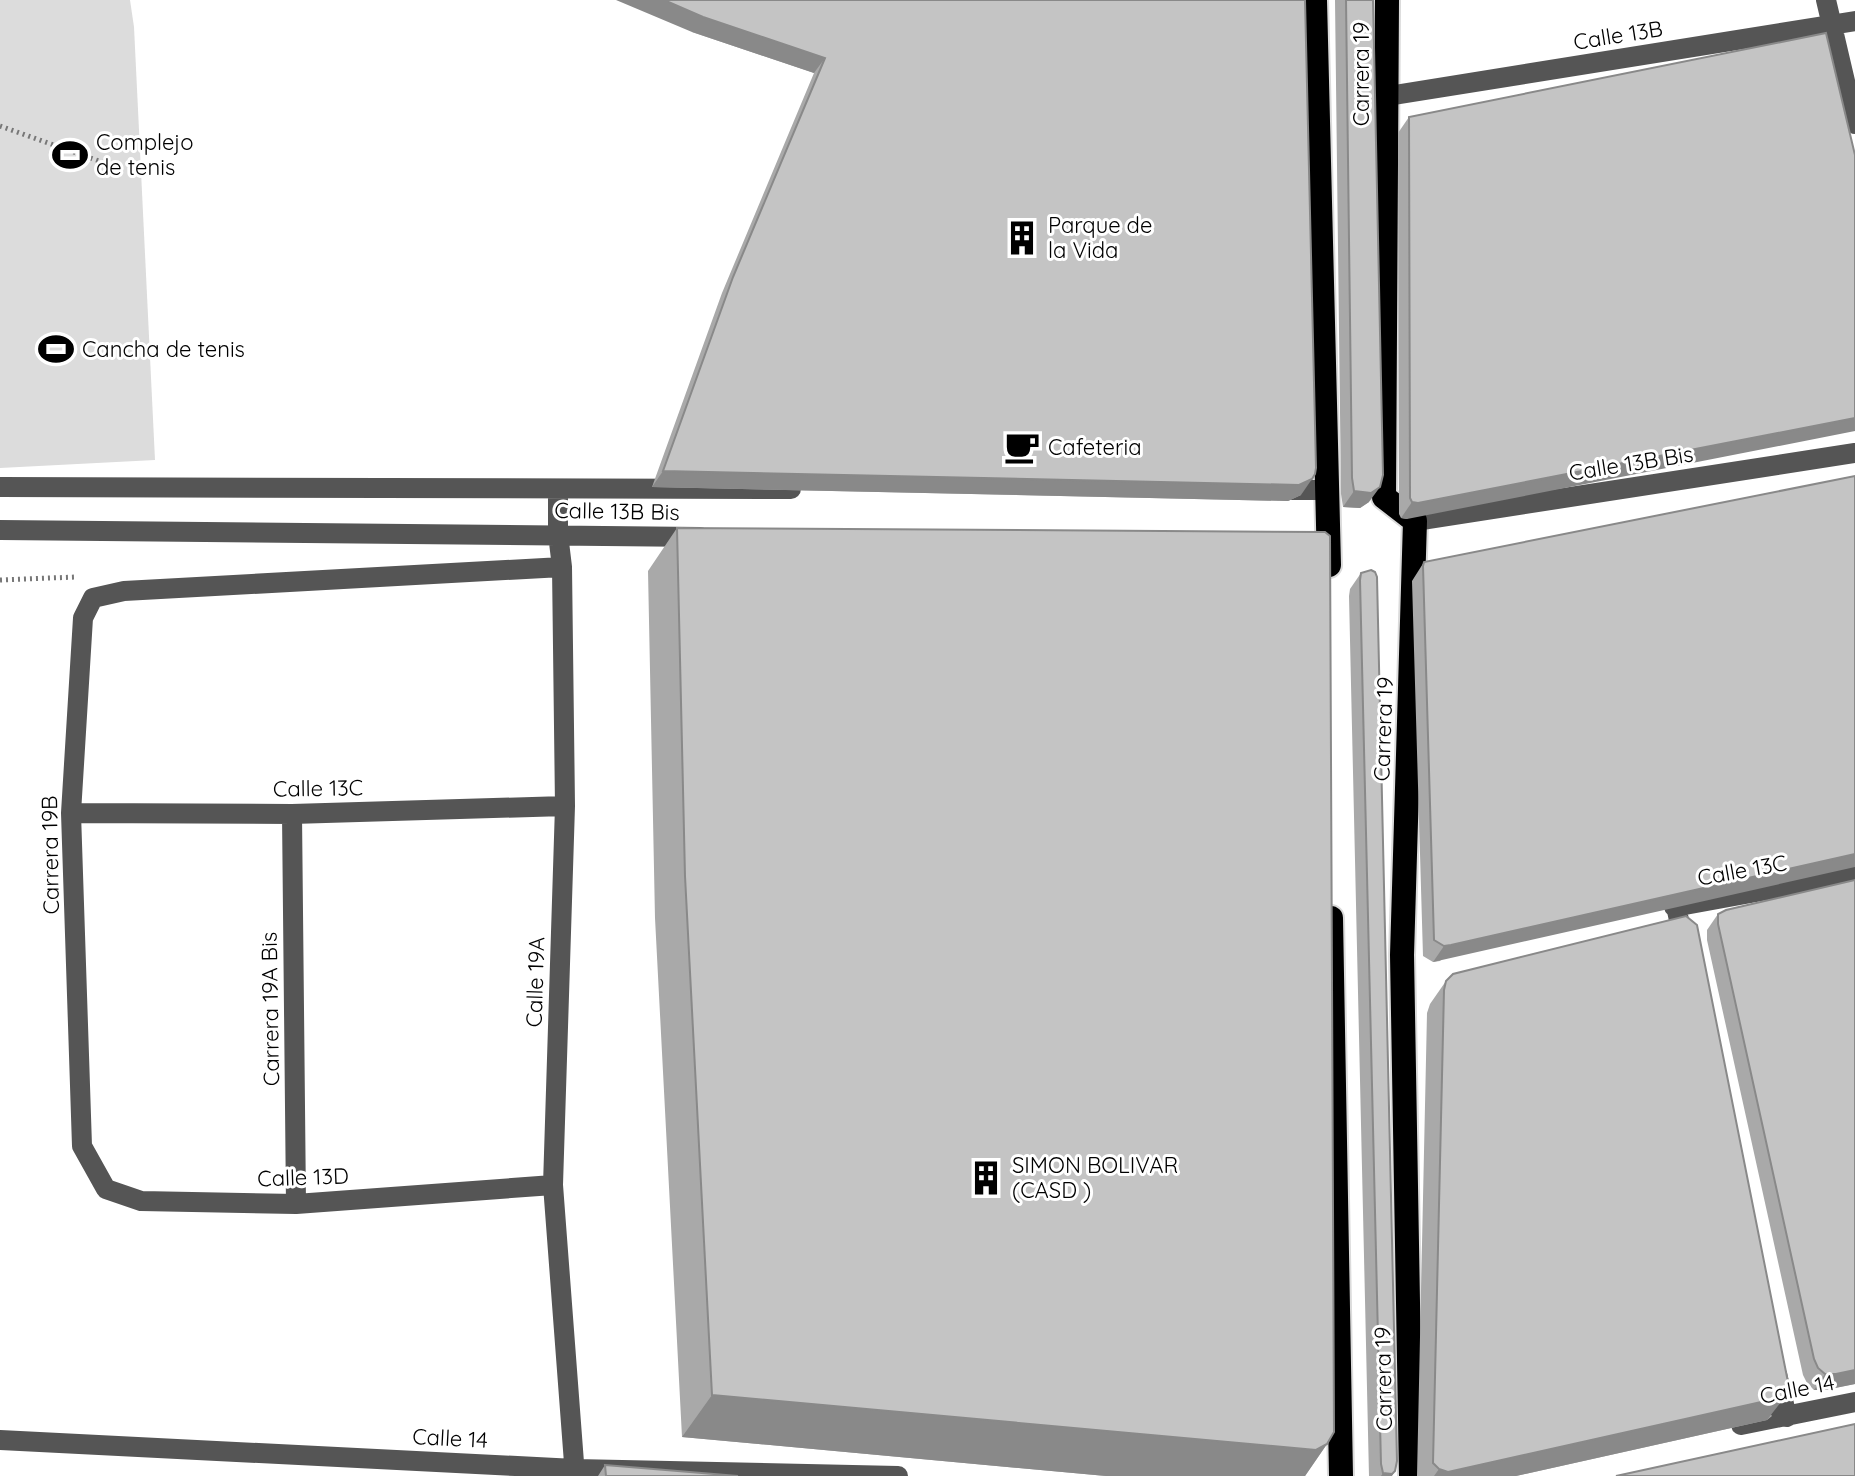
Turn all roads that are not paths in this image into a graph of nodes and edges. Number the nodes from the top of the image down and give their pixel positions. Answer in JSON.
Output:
{"nodes":[{"id":1,"x":1315,"y":0,"type":"edge"},
{"id":2,"x":1387,"y":0,"type":"edge"},
{"id":3,"x":1826,"y":0,"type":"edge"},
{"id":4,"x":1855,"y":21,"type":"edge"},
{"id":5,"x":1831,"y":26,"type":"junction"},
{"id":6,"x":1388,"y":96,"type":"junction"},
{"id":7,"x":1855,"y":124,"type":"edge"},
{"id":8,"x":1855,"y":453,"type":"edge"},
{"id":9,"x":0,"y":487,"type":"edge"},
{"id":10,"x":558,"y":489,"type":"junction"},
{"id":11,"x":809,"y":489,"type":"edge"},
{"id":12,"x":1264,"y":490,"type":"edge"},
{"id":13,"x":1327,"y":490,"type":"junction"},
{"id":14,"x":1415,"y":521,"type":"junction"},
{"id":15,"x":0,"y":530,"type":"edge"},
{"id":16,"x":558,"y":534,"type":"junction"},
{"id":17,"x":715,"y":537,"type":"edge"},
{"id":18,"x":562,"y":567,"type":"junction"},
{"id":19,"x":1329,"y":589,"type":"edge"},
{"id":20,"x":565,"y":806,"type":"junction"},
{"id":21,"x":71,"y":813,"type":"junction"},
{"id":22,"x":292,"y":814,"type":"junction"},
{"id":23,"x":1855,"y":874,"type":"edge"},
{"id":24,"x":1331,"y":901,"type":"edge"},
{"id":25,"x":1689,"y":968,"type":"edge"},
{"id":26,"x":82,"y":1146,"type":"joint"},
{"id":27,"x":553,"y":1185,"type":"junction"},
{"id":28,"x":296,"y":1204,"type":"junction"},
{"id":29,"x":1773,"y":1355,"type":"edge"},
{"id":30,"x":1855,"y":1402,"type":"edge"},
{"id":31,"x":1787,"y":1417,"type":"junction"},
{"id":32,"x":1726,"y":1428,"type":"edge"},
{"id":33,"x":0,"y":1440,"type":"edge"},
{"id":34,"x":575,"y":1472,"type":"edge"},
{"id":35,"x":898,"y":1476,"type":"edge"},
{"id":36,"x":1341,"y":1476,"type":"edge"},
{"id":37,"x":1411,"y":1476,"type":"edge"}],
"edges":[{"from":1,"to":13,"type":"highway","name":"Carrera 19"},
{"from":2,"to":6,"type":"highway","name":"Carrera 19"},
{"from":3,"to":5,"type":"street"},
{"from":4,"to":5,"type":"street","name":"Calle 13B"},
{"from":5,"to":6,"type":"street","name":"Calle 13B"},
{"from":5,"to":7,"type":"street"},
{"from":6,"to":14,"type":"highway","name":"Carrera 19"},
{"from":8,"to":14,"type":"street","name":"Calle 13B Bis"},
{"from":9,"to":10,"type":"street","name":"Calle 13B Bis"},
{"from":10,"to":11,"type":"street","name":"Calle 13B Bis"},
{"from":10,"to":16,"type":"street","name":"Calle 19A"},
{"from":12,"to":13,"type":"street"},
{"from":13,"to":19,"type":"highway","name":"Carrera 19"},
{"from":14,"to":37,"type":"highway","name":"Carrera 19"},
{"from":15,"to":16,"type":"street","name":"Calle 13B Bis"},
{"from":16,"to":17,"type":"street","name":"Calle 13B Bis"},
{"from":16,"to":18,"type":"street","name":"Calle 19A"},
{"from":18,"to":20,"type":"street","name":"Calle 19A"},
{"from":18,"to":21,"type":"street","name":"Carrera 19B"},
{"from":20,"to":22,"type":"street","name":"Calle 13C"},
{"from":20,"to":27,"type":"street","name":"Calle 19A"},
{"from":21,"to":22,"type":"street","name":"Calle 13C"},
{"from":21,"to":26,"type":"street","name":"Carrera 19B"},
{"from":22,"to":28,"type":"street","name":"Carrera 19A Bis"},
{"from":23,"to":25,"type":"street","name":"Calle 13C"},
{"from":24,"to":36,"type":"highway","name":"Carrera 19"},
{"from":26,"to":28,"type":"street","name":"Calle 13D"},
{"from":27,"to":28,"type":"street","name":"Calle 13D"},
{"from":27,"to":34,"type":"street","name":"Calle 19A"},
{"from":29,"to":31,"type":"street"},
{"from":30,"to":31,"type":"street","name":"Calle 14"},
{"from":31,"to":32,"type":"street","name":"Calle 14"},
{"from":33,"to":34,"type":"street","name":"Calle 14"},
{"from":34,"to":35,"type":"street","name":"Calle 14"}]}
